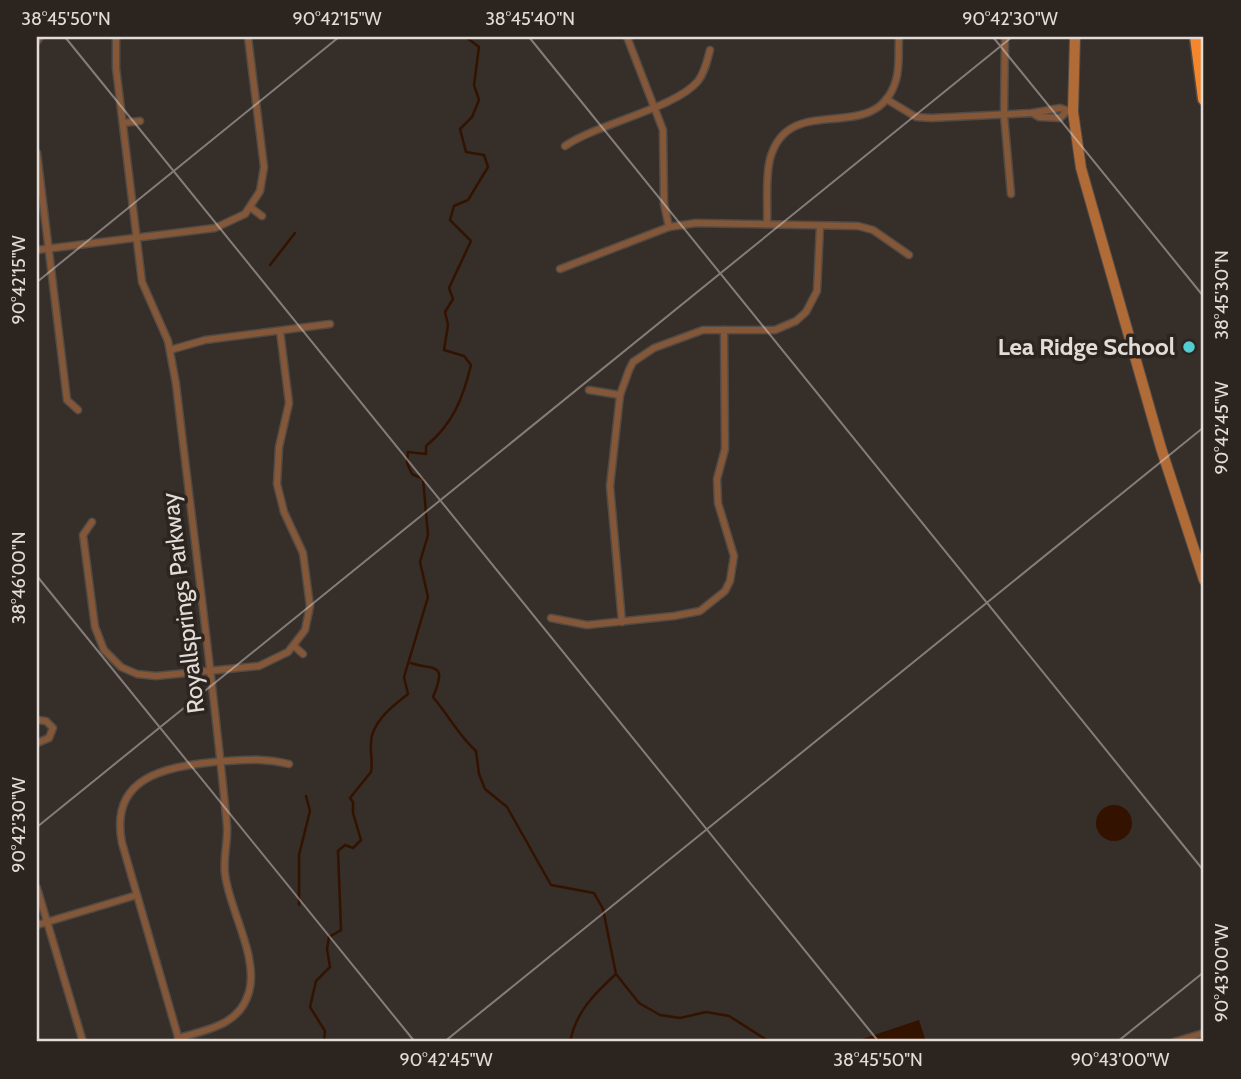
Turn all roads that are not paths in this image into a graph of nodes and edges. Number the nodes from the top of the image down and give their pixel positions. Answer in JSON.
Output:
{"nodes":[{"id":1,"x":40,"y":37,"type":"edge"},
{"id":2,"x":116,"y":37,"type":"edge"},
{"id":3,"x":248,"y":37,"type":"edge"},
{"id":4,"x":626,"y":37,"type":"edge"},
{"id":5,"x":899,"y":37,"type":"edge"},
{"id":6,"x":1005,"y":37,"type":"edge"},
{"id":7,"x":1075,"y":37,"type":"edge"},
{"id":8,"x":1196,"y":37,"type":"edge"},
{"id":9,"x":37,"y":41,"type":"edge"},
{"id":10,"x":710,"y":50,"type":"dead end"},
{"id":11,"x":886,"y":99,"type":"junction"},
{"id":12,"x":1204,"y":99,"type":"edge"},
{"id":13,"x":655,"y":106,"type":"junction"},
{"id":14,"x":1070,"y":112,"type":"junction"},
{"id":15,"x":1004,"y":115,"type":"junction"},
{"id":16,"x":139,"y":121,"type":"dead end"},
{"id":17,"x":123,"y":123,"type":"junction"},
{"id":18,"x":565,"y":146,"type":"dead end"},
{"id":19,"x":37,"y":153,"type":"edge"},
{"id":20,"x":1011,"y":194,"type":"dead end"},
{"id":21,"x":250,"y":207,"type":"junction"},
{"id":22,"x":262,"y":216,"type":"dead end"},
{"id":23,"x":767,"y":224,"type":"junction"},
{"id":24,"x":820,"y":226,"type":"junction"},
{"id":25,"x":669,"y":227,"type":"junction"},
{"id":26,"x":138,"y":238,"type":"junction"},
{"id":27,"x":49,"y":249,"type":"junction"},
{"id":28,"x":37,"y":250,"type":"edge"},
{"id":29,"x":909,"y":255,"type":"dead end"},
{"id":30,"x":560,"y":269,"type":"dead end"},
{"id":31,"x":330,"y":324,"type":"dead end"},
{"id":32,"x":724,"y":330,"type":"junction"},
{"id":33,"x":280,"y":331,"type":"junction"},
{"id":34,"x":170,"y":350,"type":"junction"},
{"id":35,"x":589,"y":390,"type":"dead end"},
{"id":36,"x":620,"y":395,"type":"junction"},
{"id":37,"x":78,"y":410,"type":"dead end"},
{"id":38,"x":92,"y":522,"type":"dead end"},
{"id":39,"x":1204,"y":580,"type":"edge"},
{"id":40,"x":551,"y":618,"type":"dead end"},
{"id":41,"x":622,"y":622,"type":"junction"},
{"id":42,"x":294,"y":646,"type":"junction"},
{"id":43,"x":303,"y":654,"type":"dead end"},
{"id":44,"x":210,"y":671,"type":"junction"},
{"id":45,"x":37,"y":720,"type":"edge"},
{"id":46,"x":37,"y":743,"type":"edge"},
{"id":47,"x":220,"y":762,"type":"junction"},
{"id":48,"x":289,"y":764,"type":"dead end"},
{"id":49,"x":37,"y":887,"type":"edge"},
{"id":50,"x":137,"y":895,"type":"junction"},
{"id":51,"x":48,"y":922,"type":"junction"},
{"id":52,"x":37,"y":925,"type":"edge"},
{"id":53,"x":1204,"y":1033,"type":"edge"},
{"id":54,"x":179,"y":1040,"type":"edge"},
{"id":55,"x":83,"y":1042,"type":"edge"},
{"id":56,"x":1174,"y":1042,"type":"edge"}],
"edges":[{"from":1,"to":9,"type":"street"},
{"from":2,"to":17,"type":"street","name":"Royallsprings Parkway"},
{"from":3,"to":21,"type":"street"},
{"from":4,"to":13,"type":"street"},
{"from":5,"to":11,"type":"street"},
{"from":6,"to":15,"type":"street"},
{"from":7,"to":14,"type":"main road"},
{"from":8,"to":12,"type":"highway"},
{"from":10,"to":13,"type":"street"},
{"from":11,"to":15,"type":"street"},
{"from":11,"to":23,"type":"street"},
{"from":13,"to":18,"type":"street"},
{"from":13,"to":25,"type":"street"},
{"from":14,"to":15,"type":"street"},
{"from":14,"to":39,"type":"main road"},
{"from":15,"to":20,"type":"street"},
{"from":16,"to":17,"type":"street"},
{"from":17,"to":26,"type":"street","name":"Royallsprings Parkway"},
{"from":19,"to":27,"type":"street"},
{"from":21,"to":22,"type":"street"},
{"from":21,"to":26,"type":"street"},
{"from":23,"to":24,"type":"street"},
{"from":23,"to":25,"type":"street"},
{"from":24,"to":29,"type":"street"},
{"from":24,"to":32,"type":"street"},
{"from":25,"to":30,"type":"street"},
{"from":26,"to":27,"type":"street"},
{"from":26,"to":34,"type":"street","name":"Royallsprings Parkway"},
{"from":27,"to":28,"type":"street"},
{"from":27,"to":37,"type":"street"},
{"from":31,"to":33,"type":"street"},
{"from":32,"to":36,"type":"street"},
{"from":32,"to":41,"type":"street"},
{"from":33,"to":34,"type":"street"},
{"from":33,"to":42,"type":"street"},
{"from":34,"to":44,"type":"street","name":"Royallsprings Parkway"},
{"from":35,"to":36,"type":"street"},
{"from":36,"to":41,"type":"street"},
{"from":38,"to":44,"type":"street"},
{"from":40,"to":41,"type":"street"},
{"from":42,"to":43,"type":"street"},
{"from":42,"to":44,"type":"street"},
{"from":44,"to":47,"type":"street","name":"Royallsprings Parkway"},
{"from":45,"to":46,"type":"street"},
{"from":47,"to":48,"type":"street"},
{"from":47,"to":50,"type":"street"},
{"from":47,"to":54,"type":"street","name":"Royallsprings Parkway"},
{"from":49,"to":51,"type":"street"},
{"from":50,"to":51,"type":"street"},
{"from":50,"to":54,"type":"street"},
{"from":51,"to":52,"type":"street"},
{"from":51,"to":55,"type":"street"},
{"from":53,"to":56,"type":"street"}]}
